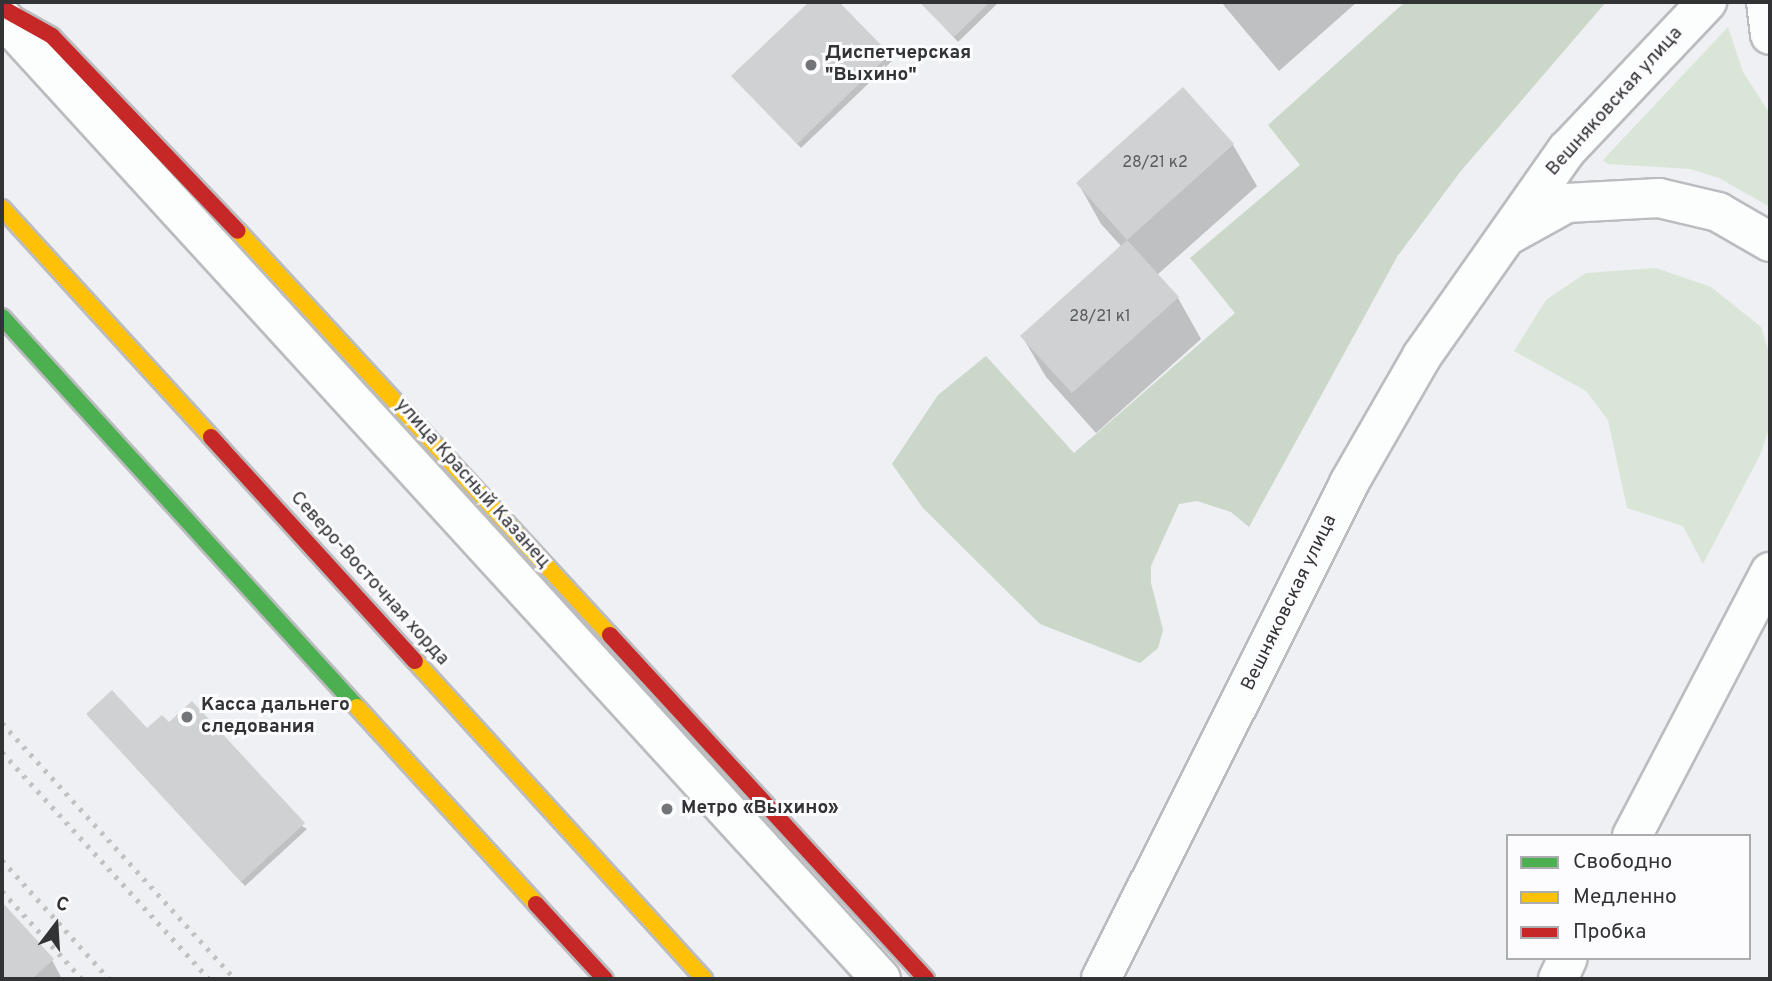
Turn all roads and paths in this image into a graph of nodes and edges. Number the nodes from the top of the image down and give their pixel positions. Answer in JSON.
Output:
{"nodes":[{"id":1,"x":1707,"y":2,"type":"edge"},
{"id":2,"x":1766,"y":2,"type":"edge"},
{"id":3,"x":2,"y":8,"type":"edge"},
{"id":4,"x":2,"y":17,"type":"edge"},
{"id":5,"x":1770,"y":35,"type":"edge"},
{"id":6,"x":2,"y":208,"type":"edge"},
{"id":7,"x":1501,"y":239,"type":"junction"},
{"id":8,"x":1770,"y":242,"type":"edge"},
{"id":9,"x":2,"y":317,"type":"edge"},
{"id":10,"x":1770,"y":572,"type":"edge"},
{"id":11,"x":1633,"y":834,"type":"edge"},
{"id":12,"x":1568,"y":960,"type":"edge"},
{"id":13,"x":605,"y":979,"type":"edge"},
{"id":14,"x":704,"y":979,"type":"edge"},
{"id":15,"x":881,"y":979,"type":"edge"},
{"id":16,"x":926,"y":979,"type":"edge"},
{"id":17,"x":1101,"y":979,"type":"edge"},
{"id":18,"x":1558,"y":979,"type":"edge"}],
"edges":[{"from":1,"to":7,"type":"street","name":"Вешняковская улица"},
{"from":2,"to":5,"type":"street"},
{"from":3,"to":16,"type":"main road","name":"улица Красный Казанец"},
{"from":4,"to":15,"type":"street","name":"улица Красный Казанец"},
{"from":6,"to":14,"type":"main road","name":"Северо-Восточная хорда"},
{"from":7,"to":8,"type":"street","name":"Вешняковская улица"},
{"from":7,"to":17,"type":"street","name":"Вешняковская улица"},
{"from":9,"to":13,"type":"main road"},
{"from":10,"to":11,"type":"street"},
{"from":12,"to":18,"type":"street"}]}
